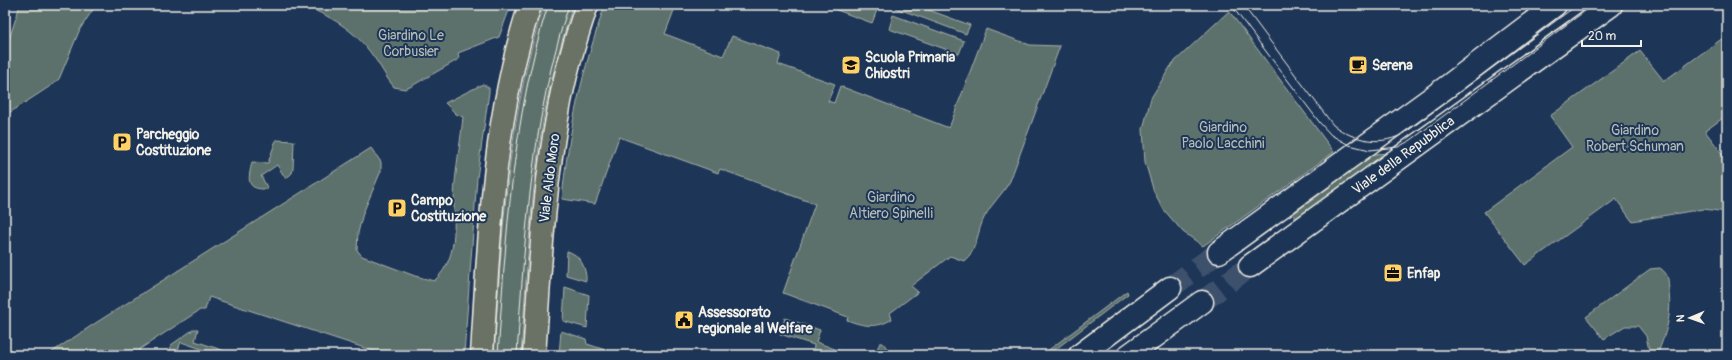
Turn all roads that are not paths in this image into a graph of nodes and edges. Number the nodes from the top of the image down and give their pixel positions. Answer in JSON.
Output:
{"nodes":[{"id":1,"x":530,"y":5,"type":"edge"},
{"id":2,"x":587,"y":5,"type":"edge"},
{"id":3,"x":1555,"y":5,"type":"edge"},
{"id":4,"x":1611,"y":5,"type":"edge"},
{"id":5,"x":1281,"y":207,"type":"junction"},
{"id":6,"x":1219,"y":252,"type":"tunnel mouth"},
{"id":7,"x":1170,"y":288,"type":"tunnel mouth"},
{"id":8,"x":1202,"y":302,"type":"tunnel mouth"},
{"id":9,"x":482,"y":355,"type":"edge"},
{"id":10,"x":534,"y":355,"type":"edge"},
{"id":11,"x":1080,"y":355,"type":"edge"},
{"id":12,"x":1129,"y":355,"type":"edge"}],
"edges":[{"from":1,"to":9,"type":"main road"},
{"from":2,"to":10,"type":"main road","name":"Viale Aldo Moro"},
{"from":3,"to":5,"type":"main road","name":"Viale della Repubblica"},
{"from":4,"to":5,"type":"main road","name":"Viale della Repubblica"},
{"from":5,"to":6,"type":"main road","name":"Viale della Repubblica"},
{"from":7,"to":11,"type":"main road"},
{"from":8,"to":12,"type":"main road"}]}
